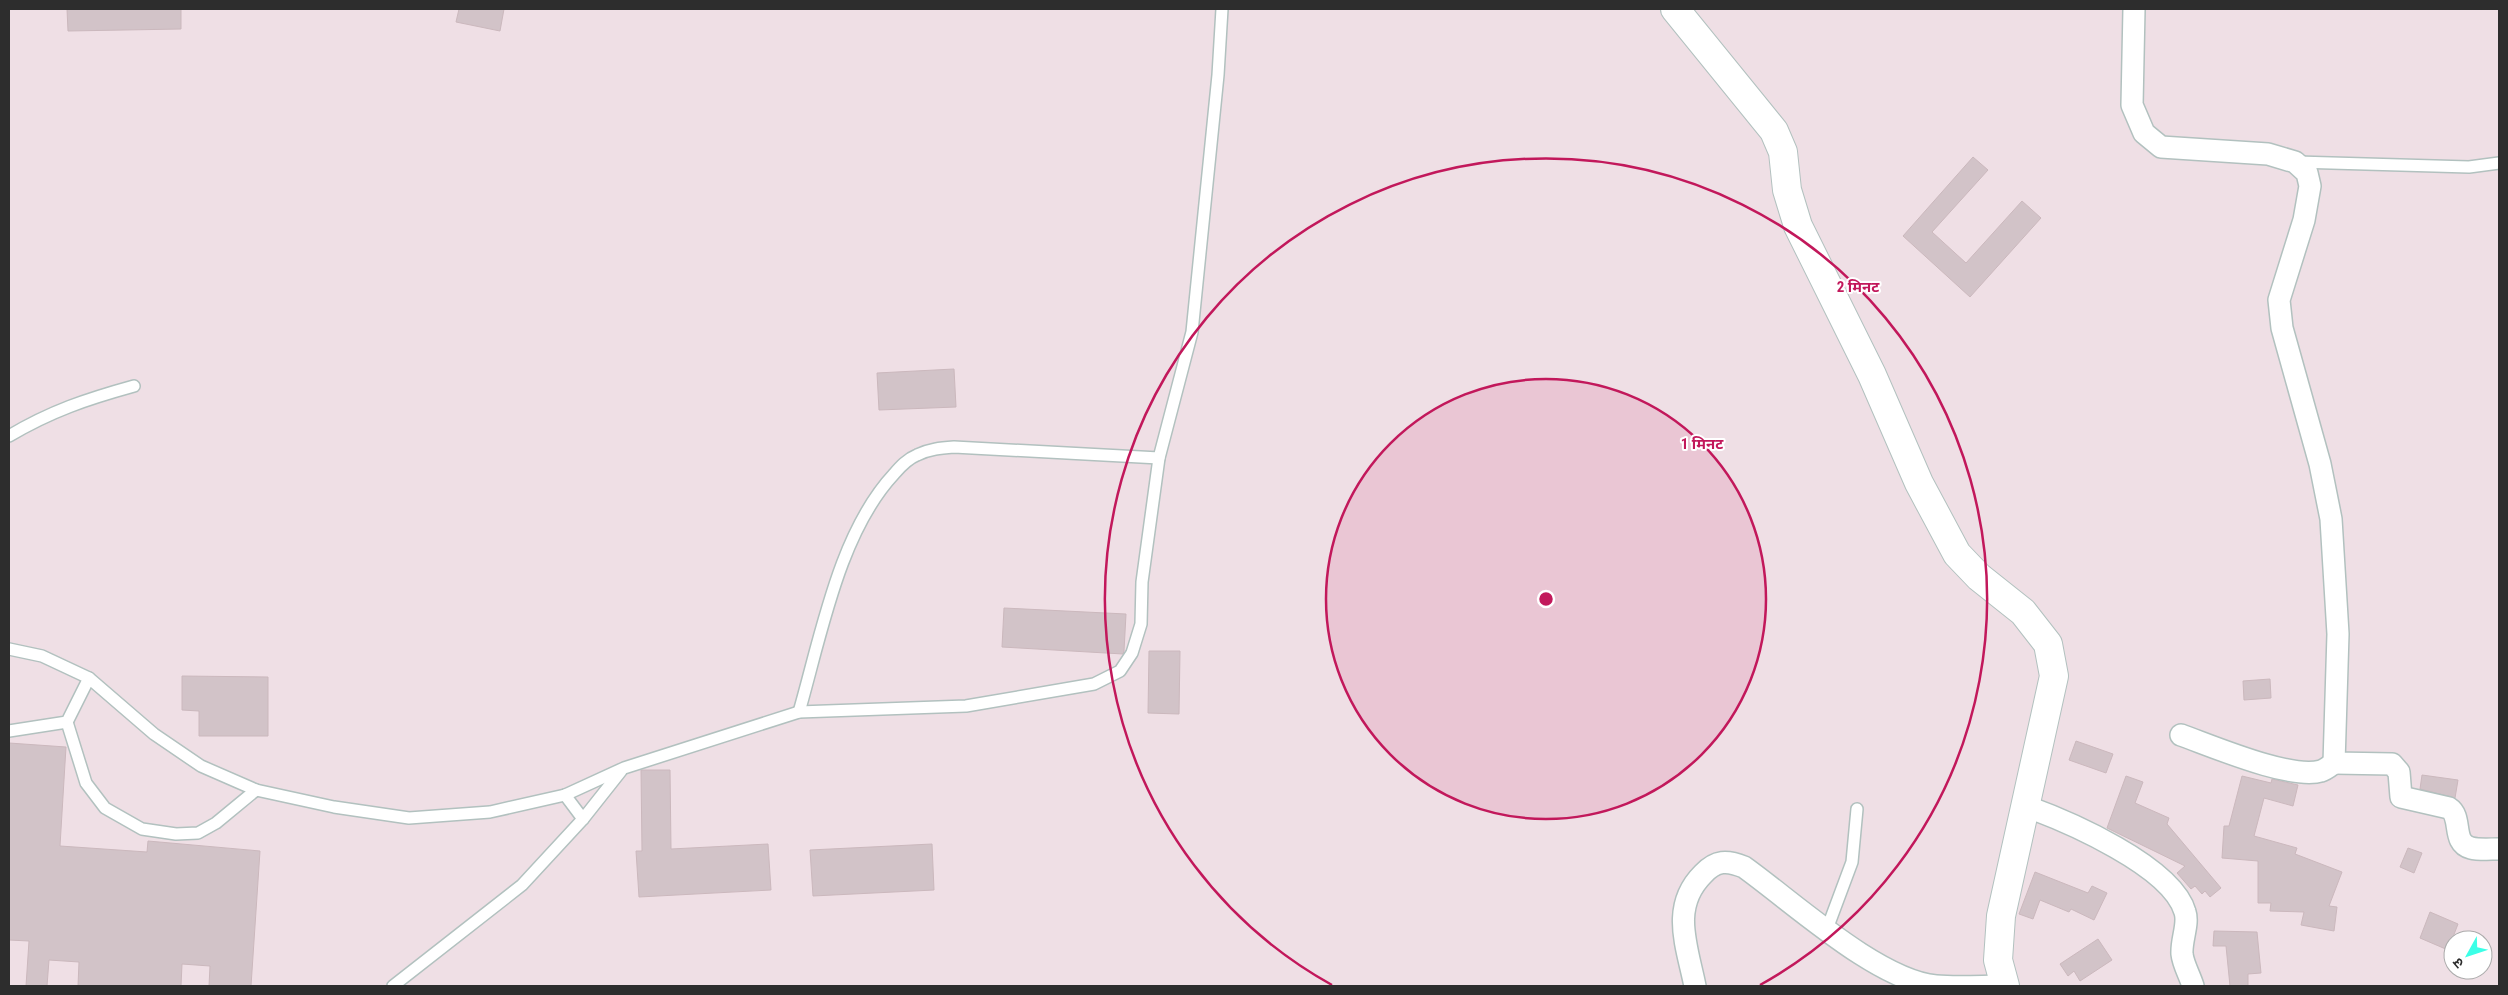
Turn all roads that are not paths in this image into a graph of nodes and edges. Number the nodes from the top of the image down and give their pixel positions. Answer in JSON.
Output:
{"nodes":[{"id":1,"x":1222,"y":9,"type":"edge"},
{"id":2,"x":1675,"y":9,"type":"edge"},
{"id":3,"x":2134,"y":9,"type":"edge"},
{"id":4,"x":2295,"y":162,"type":"junction"},
{"id":5,"x":2499,"y":163,"type":"edge"},
{"id":6,"x":134,"y":386,"type":"dead end"},
{"id":7,"x":9,"y":436,"type":"edge"},
{"id":8,"x":1159,"y":458,"type":"junction"},
{"id":9,"x":9,"y":649,"type":"edge"},
{"id":10,"x":89,"y":678,"type":"junction"},
{"id":11,"x":799,"y":712,"type":"junction"},
{"id":12,"x":67,"y":722,"type":"junction"},
{"id":13,"x":9,"y":731,"type":"edge"},
{"id":14,"x":2180,"y":735,"type":"dead end"},
{"id":15,"x":2334,"y":763,"type":"junction"},
{"id":16,"x":624,"y":768,"type":"junction"},
{"id":17,"x":256,"y":790,"type":"junction"},
{"id":18,"x":565,"y":795,"type":"junction"},
{"id":19,"x":2025,"y":806,"type":"junction"},
{"id":20,"x":1857,"y":809,"type":"dead end"},
{"id":21,"x":583,"y":819,"type":"junction"},
{"id":22,"x":2499,"y":849,"type":"edge"},
{"id":23,"x":1827,"y":929,"type":"junction"},
{"id":24,"x":393,"y":986,"type":"edge"},
{"id":25,"x":1695,"y":986,"type":"edge"},
{"id":26,"x":2005,"y":986,"type":"edge"},
{"id":27,"x":2193,"y":986,"type":"edge"}],
"edges":[{"from":1,"to":8,"type":"lane"},
{"from":2,"to":19,"type":"street"},
{"from":3,"to":4,"type":"street"},
{"from":4,"to":5,"type":"lane"},
{"from":4,"to":15,"type":"street"},
{"from":6,"to":7,"type":"lane"},
{"from":8,"to":11,"type":"lane"},
{"from":8,"to":11,"type":"lane"},
{"from":9,"to":10,"type":"lane"},
{"from":10,"to":12,"type":"lane"},
{"from":10,"to":17,"type":"lane"},
{"from":11,"to":16,"type":"lane"},
{"from":12,"to":13,"type":"lane"},
{"from":12,"to":17,"type":"lane"},
{"from":14,"to":15,"type":"street"},
{"from":15,"to":22,"type":"street"},
{"from":16,"to":18,"type":"lane"},
{"from":16,"to":21,"type":"lane"},
{"from":17,"to":18,"type":"lane"},
{"from":18,"to":21,"type":"lane"},
{"from":19,"to":26,"type":"street"},
{"from":19,"to":27,"type":"street"},
{"from":20,"to":23,"type":"lane"},
{"from":21,"to":24,"type":"lane"},
{"from":23,"to":25,"type":"street"},
{"from":23,"to":26,"type":"street"}]}
